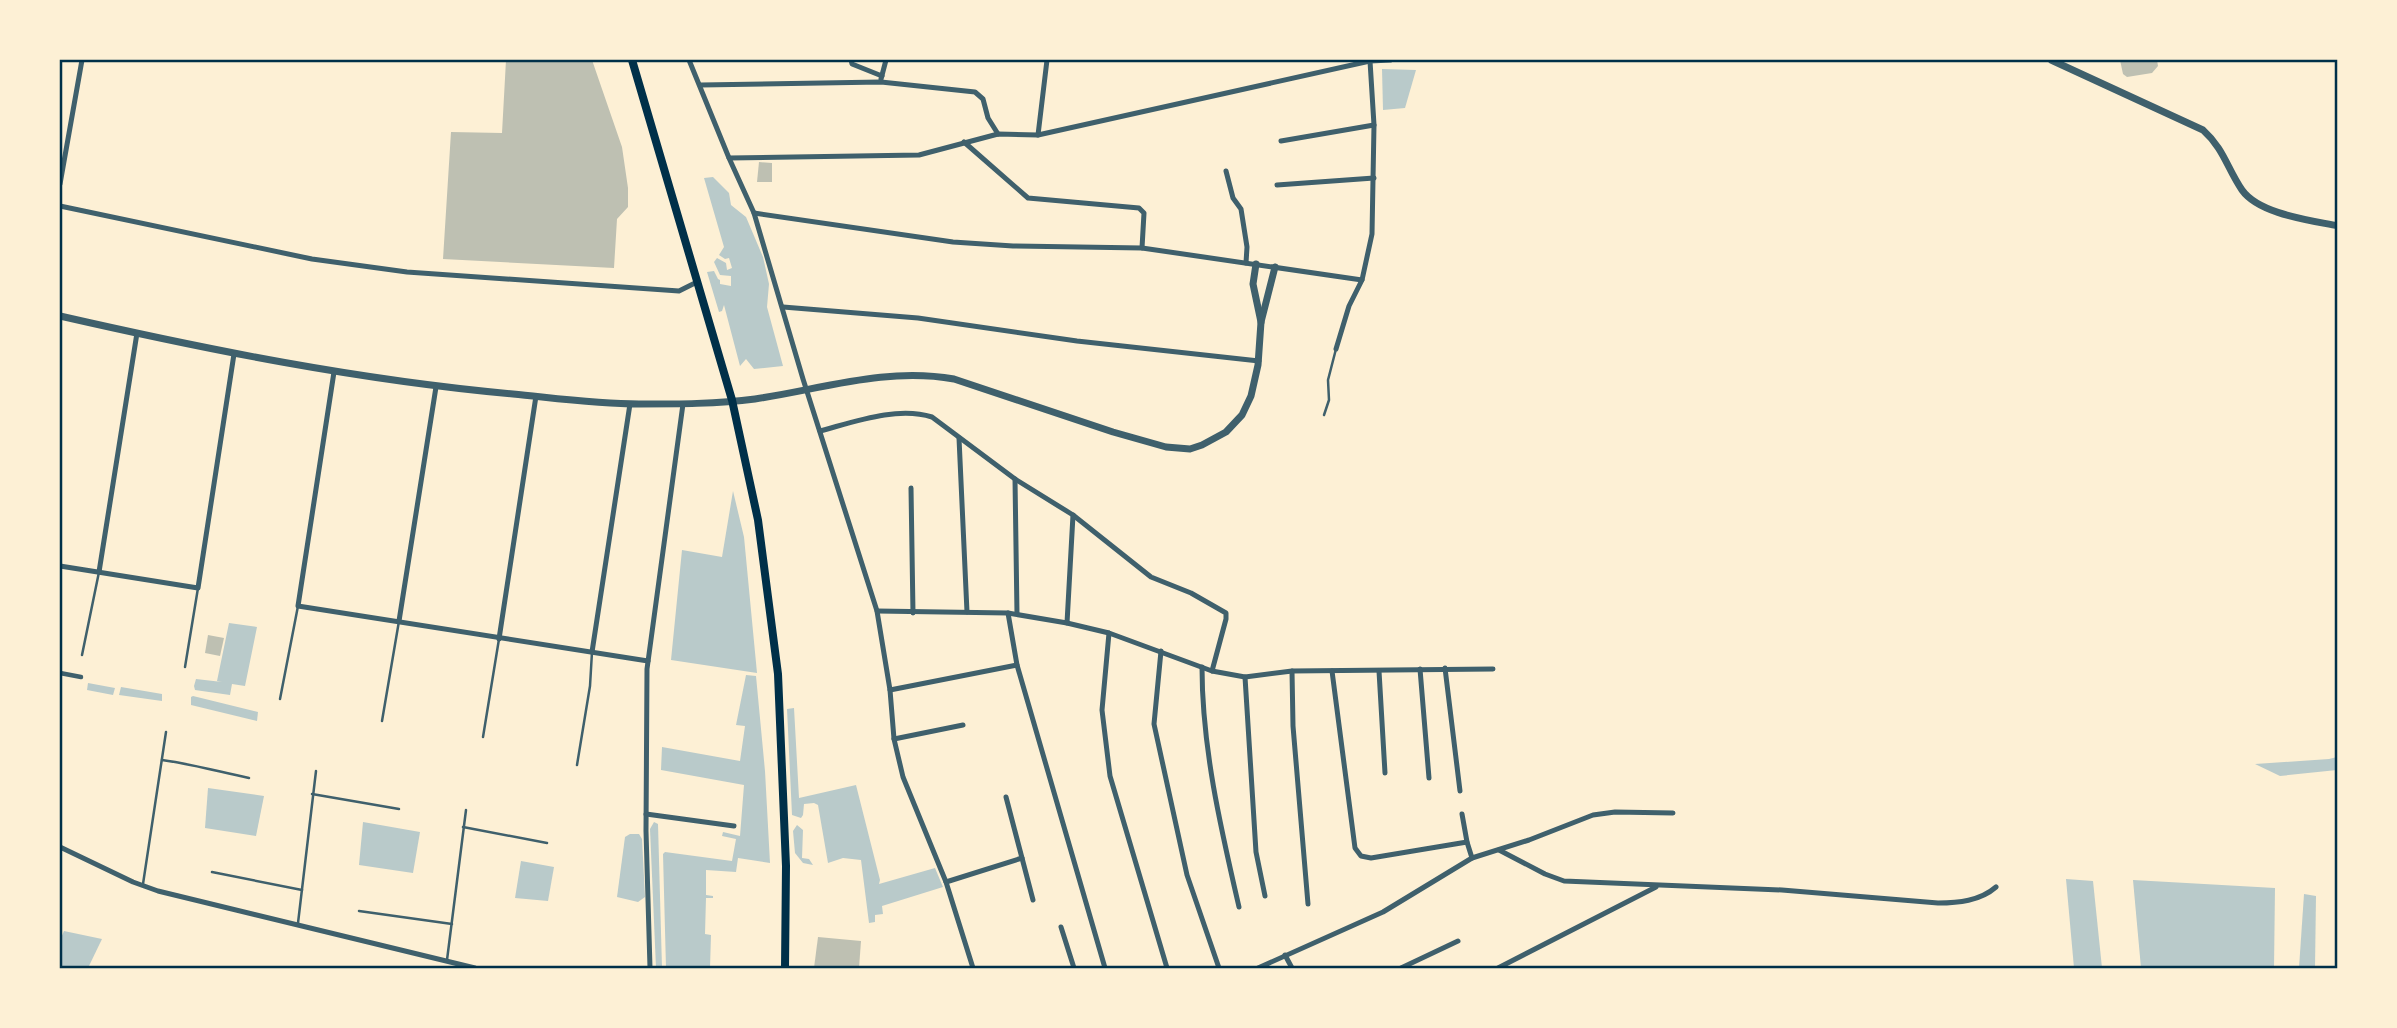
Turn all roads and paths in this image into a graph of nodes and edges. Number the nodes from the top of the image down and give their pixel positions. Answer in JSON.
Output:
{"nodes":[{"id":1,"x":82,"y":60,"type":"edge"},
{"id":2,"x":632,"y":60,"type":"edge"},
{"id":3,"x":689,"y":60,"type":"edge"},
{"id":4,"x":851,"y":60,"type":"edge"},
{"id":5,"x":886,"y":60,"type":"edge"},
{"id":6,"x":1047,"y":60,"type":"edge"},
{"id":7,"x":1391,"y":60,"type":"edge"},
{"id":8,"x":2051,"y":60,"type":"edge"},
{"id":9,"x":1370,"y":61,"type":"junction"},
{"id":10,"x":881,"y":79,"type":"junction"},
{"id":11,"x":701,"y":85,"type":"junction"},
{"id":12,"x":1374,"y":125,"type":"junction"},
{"id":13,"x":998,"y":134,"type":"junction"},
{"id":14,"x":1038,"y":135,"type":"junction"},
{"id":15,"x":1281,"y":141,"type":"dead end"},
{"id":16,"x":964,"y":142,"type":"junction"},
{"id":17,"x":729,"y":158,"type":"junction"},
{"id":18,"x":1226,"y":171,"type":"dead end"},
{"id":19,"x":1374,"y":178,"type":"junction"},
{"id":20,"x":60,"y":184,"type":"edge"},
{"id":21,"x":1277,"y":185,"type":"dead end"},
{"id":22,"x":60,"y":206,"type":"edge"},
{"id":23,"x":754,"y":213,"type":"junction"},
{"id":24,"x":2337,"y":226,"type":"edge"},
{"id":25,"x":1142,"y":248,"type":"junction"},
{"id":26,"x":1246,"y":263,"type":"junction"},
{"id":27,"x":1256,"y":264,"type":"junction"},
{"id":28,"x":1275,"y":267,"type":"junction"},
{"id":29,"x":1362,"y":280,"type":"junction"},
{"id":30,"x":697,"y":282,"type":"junction"},
{"id":31,"x":783,"y":307,"type":"junction"},
{"id":32,"x":60,"y":316,"type":"edge"},
{"id":33,"x":1261,"y":322,"type":"junction"},
{"id":34,"x":137,"y":333,"type":"junction"},
{"id":35,"x":1336,"y":349,"type":"joint"},
{"id":36,"x":234,"y":354,"type":"junction"},
{"id":37,"x":1259,"y":360,"type":"junction"},
{"id":38,"x":334,"y":372,"type":"junction"},
{"id":39,"x":436,"y":387,"type":"junction"},
{"id":40,"x":808,"y":390,"type":"junction"},
{"id":41,"x":536,"y":396,"type":"junction"},
{"id":42,"x":732,"y":400,"type":"junction"},
{"id":43,"x":630,"y":404,"type":"junction"},
{"id":44,"x":682,"y":404,"type":"junction"},
{"id":45,"x":1324,"y":415,"type":"dead end"},
{"id":46,"x":820,"y":431,"type":"junction"},
{"id":47,"x":958,"y":438,"type":"junction"},
{"id":48,"x":1015,"y":479,"type":"junction"},
{"id":49,"x":911,"y":488,"type":"dead end"},
{"id":50,"x":1073,"y":515,"type":"junction"},
{"id":51,"x":60,"y":566,"type":"edge"},
{"id":52,"x":99,"y":572,"type":"junction"},
{"id":53,"x":198,"y":588,"type":"junction"},
{"id":54,"x":298,"y":606,"type":"junction"},
{"id":55,"x":877,"y":611,"type":"junction"},
{"id":56,"x":914,"y":612,"type":"junction"},
{"id":57,"x":967,"y":612,"type":"junction"},
{"id":58,"x":1009,"y":614,"type":"junction"},
{"id":59,"x":1017,"y":614,"type":"junction"},
{"id":60,"x":399,"y":621,"type":"junction"},
{"id":61,"x":1067,"y":623,"type":"junction"},
{"id":62,"x":1109,"y":633,"type":"junction"},
{"id":63,"x":499,"y":639,"type":"junction"},
{"id":64,"x":592,"y":652,"type":"junction"},
{"id":65,"x":1161,"y":652,"type":"junction"},
{"id":66,"x":82,"y":655,"type":"dead end"},
{"id":67,"x":648,"y":660,"type":"junction"},
{"id":68,"x":1017,"y":665,"type":"junction"},
{"id":69,"x":185,"y":667,"type":"dead end"},
{"id":70,"x":1202,"y":667,"type":"junction"},
{"id":71,"x":1445,"y":668,"type":"junction"},
{"id":72,"x":1420,"y":669,"type":"junction"},
{"id":73,"x":1493,"y":669,"type":"dead end"},
{"id":74,"x":1212,"y":671,"type":"junction"},
{"id":75,"x":1292,"y":671,"type":"junction"},
{"id":76,"x":1332,"y":671,"type":"junction"},
{"id":77,"x":1379,"y":671,"type":"junction"},
{"id":78,"x":60,"y":673,"type":"edge"},
{"id":79,"x":81,"y":677,"type":"dead end"},
{"id":80,"x":1245,"y":677,"type":"junction"},
{"id":81,"x":890,"y":690,"type":"junction"},
{"id":82,"x":280,"y":699,"type":"dead end"},
{"id":83,"x":382,"y":721,"type":"dead end"},
{"id":84,"x":963,"y":725,"type":"dead end"},
{"id":85,"x":166,"y":732,"type":"dead end"},
{"id":86,"x":483,"y":737,"type":"dead end"},
{"id":87,"x":894,"y":739,"type":"junction"},
{"id":88,"x":162,"y":760,"type":"junction"},
{"id":89,"x":577,"y":765,"type":"dead end"},
{"id":90,"x":316,"y":771,"type":"dead end"},
{"id":91,"x":1385,"y":773,"type":"dead end"},
{"id":92,"x":249,"y":778,"type":"dead end"},
{"id":93,"x":1429,"y":778,"type":"dead end"},
{"id":94,"x":1460,"y":791,"type":"dead end"},
{"id":95,"x":312,"y":794,"type":"junction"},
{"id":96,"x":1006,"y":797,"type":"dead end"},
{"id":97,"x":399,"y":809,"type":"dead end"},
{"id":98,"x":466,"y":810,"type":"dead end"},
{"id":99,"x":1673,"y":813,"type":"dead end"},
{"id":100,"x":646,"y":814,"type":"junction"},
{"id":101,"x":1462,"y":814,"type":"dead end"},
{"id":102,"x":734,"y":826,"type":"dead end"},
{"id":103,"x":463,"y":827,"type":"junction"},
{"id":104,"x":1467,"y":842,"type":"junction"},
{"id":105,"x":547,"y":843,"type":"dead end"},
{"id":106,"x":60,"y":847,"type":"edge"},
{"id":107,"x":1499,"y":850,"type":"junction"},
{"id":108,"x":1022,"y":858,"type":"junction"},
{"id":109,"x":1472,"y":859,"type":"junction"},
{"id":110,"x":212,"y":872,"type":"dead end"},
{"id":111,"x":947,"y":882,"type":"junction"},
{"id":112,"x":1659,"y":885,"type":"junction"},
{"id":113,"x":143,"y":886,"type":"junction"},
{"id":114,"x":1996,"y":887,"type":"dead end"},
{"id":115,"x":302,"y":890,"type":"junction"},
{"id":116,"x":1265,"y":896,"type":"dead end"},
{"id":117,"x":1033,"y":900,"type":"dead end"},
{"id":118,"x":1308,"y":904,"type":"dead end"},
{"id":119,"x":1239,"y":907,"type":"dead end"},
{"id":120,"x":359,"y":911,"type":"dead end"},
{"id":121,"x":452,"y":924,"type":"junction"},
{"id":122,"x":298,"y":927,"type":"junction"},
{"id":123,"x":1061,"y":927,"type":"dead end"},
{"id":124,"x":1458,"y":941,"type":"dead end"},
{"id":125,"x":1285,"y":955,"type":"junction"},
{"id":126,"x":447,"y":962,"type":"junction"},
{"id":127,"x":475,"y":968,"type":"edge"},
{"id":128,"x":650,"y":968,"type":"edge"},
{"id":129,"x":785,"y":968,"type":"edge"},
{"id":130,"x":973,"y":968,"type":"edge"},
{"id":131,"x":1074,"y":968,"type":"edge"},
{"id":132,"x":1105,"y":968,"type":"edge"},
{"id":133,"x":1167,"y":968,"type":"edge"},
{"id":134,"x":1219,"y":968,"type":"edge"},
{"id":135,"x":1258,"y":968,"type":"edge"},
{"id":136,"x":1292,"y":968,"type":"edge"},
{"id":137,"x":1401,"y":968,"type":"edge"},
{"id":138,"x":1498,"y":968,"type":"edge"}],
"edges":[{"from":1,"to":20,"type":"street"},
{"from":2,"to":30,"type":"main road"},
{"from":3,"to":11,"type":"street"},
{"from":4,"to":10,"type":"street"},
{"from":5,"to":10,"type":"street"},
{"from":6,"to":14,"type":"street"},
{"from":7,"to":9,"type":"street"},
{"from":8,"to":24,"type":"street"},
{"from":9,"to":12,"type":"street"},
{"from":9,"to":14,"type":"street"},
{"from":10,"to":11,"type":"street"},
{"from":10,"to":13,"type":"street"},
{"from":11,"to":17,"type":"street"},
{"from":12,"to":15,"type":"street"},
{"from":12,"to":19,"type":"street"},
{"from":13,"to":14,"type":"street"},
{"from":13,"to":16,"type":"street"},
{"from":16,"to":17,"type":"street"},
{"from":16,"to":25,"type":"street"},
{"from":17,"to":23,"type":"street"},
{"from":18,"to":26,"type":"street"},
{"from":19,"to":21,"type":"street"},
{"from":19,"to":29,"type":"street"},
{"from":22,"to":30,"type":"street"},
{"from":23,"to":25,"type":"street"},
{"from":23,"to":31,"type":"street"},
{"from":25,"to":26,"type":"street"},
{"from":26,"to":27,"type":"street"},
{"from":27,"to":28,"type":"street"},
{"from":27,"to":33,"type":"street"},
{"from":28,"to":29,"type":"street"},
{"from":28,"to":33,"type":"street"},
{"from":29,"to":35,"type":"street"},
{"from":30,"to":42,"type":"main road"},
{"from":31,"to":37,"type":"street"},
{"from":31,"to":40,"type":"street"},
{"from":32,"to":34,"type":"street"},
{"from":33,"to":37,"type":"street"},
{"from":34,"to":36,"type":"street"},
{"from":34,"to":52,"type":"street"},
{"from":35,"to":45,"type":"lane"},
{"from":36,"to":38,"type":"street"},
{"from":36,"to":53,"type":"street"},
{"from":37,"to":40,"type":"street"},
{"from":38,"to":39,"type":"street"},
{"from":38,"to":54,"type":"street"},
{"from":39,"to":41,"type":"street"},
{"from":39,"to":60,"type":"street"},
{"from":40,"to":42,"type":"street"},
{"from":40,"to":46,"type":"street"},
{"from":41,"to":43,"type":"street"},
{"from":41,"to":63,"type":"street"},
{"from":42,"to":44,"type":"street"},
{"from":42,"to":129,"type":"main road"},
{"from":43,"to":44,"type":"street"},
{"from":43,"to":64,"type":"street"},
{"from":44,"to":67,"type":"street"},
{"from":46,"to":47,"type":"street"},
{"from":46,"to":55,"type":"street"},
{"from":47,"to":48,"type":"street"},
{"from":47,"to":57,"type":"street"},
{"from":48,"to":50,"type":"street"},
{"from":48,"to":59,"type":"street"},
{"from":49,"to":56,"type":"street"},
{"from":50,"to":61,"type":"street"},
{"from":50,"to":74,"type":"street"},
{"from":51,"to":52,"type":"street"},
{"from":52,"to":53,"type":"street"},
{"from":52,"to":66,"type":"lane"},
{"from":53,"to":69,"type":"lane"},
{"from":54,"to":60,"type":"street"},
{"from":54,"to":82,"type":"lane"},
{"from":55,"to":56,"type":"street"},
{"from":55,"to":81,"type":"street"},
{"from":56,"to":57,"type":"street"},
{"from":57,"to":58,"type":"street"},
{"from":58,"to":59,"type":"street"},
{"from":58,"to":68,"type":"street"},
{"from":59,"to":61,"type":"street"},
{"from":60,"to":63,"type":"street"},
{"from":60,"to":83,"type":"lane"},
{"from":61,"to":62,"type":"street"},
{"from":62,"to":65,"type":"street"},
{"from":62,"to":133,"type":"street"},
{"from":63,"to":64,"type":"street"},
{"from":63,"to":86,"type":"lane"},
{"from":64,"to":67,"type":"street"},
{"from":64,"to":89,"type":"lane"},
{"from":65,"to":70,"type":"street"},
{"from":65,"to":134,"type":"street"},
{"from":67,"to":100,"type":"street"},
{"from":68,"to":81,"type":"street"},
{"from":68,"to":132,"type":"street"},
{"from":70,"to":74,"type":"street"},
{"from":70,"to":119,"type":"street"},
{"from":71,"to":72,"type":"street"},
{"from":71,"to":73,"type":"street"},
{"from":71,"to":94,"type":"street"},
{"from":72,"to":77,"type":"street"},
{"from":72,"to":93,"type":"street"},
{"from":74,"to":80,"type":"street"},
{"from":75,"to":76,"type":"street"},
{"from":75,"to":80,"type":"street"},
{"from":75,"to":118,"type":"street"},
{"from":76,"to":77,"type":"street"},
{"from":76,"to":104,"type":"street"},
{"from":77,"to":91,"type":"street"},
{"from":78,"to":79,"type":"street"},
{"from":80,"to":116,"type":"street"},
{"from":81,"to":87,"type":"street"},
{"from":84,"to":87,"type":"street"},
{"from":85,"to":88,"type":"lane"},
{"from":87,"to":111,"type":"street"},
{"from":88,"to":92,"type":"lane"},
{"from":88,"to":113,"type":"lane"},
{"from":90,"to":95,"type":"lane"},
{"from":95,"to":97,"type":"lane"},
{"from":95,"to":115,"type":"lane"},
{"from":96,"to":108,"type":"street"},
{"from":98,"to":103,"type":"lane"},
{"from":99,"to":107,"type":"street"},
{"from":100,"to":102,"type":"street"},
{"from":100,"to":128,"type":"street"},
{"from":101,"to":104,"type":"street"},
{"from":103,"to":105,"type":"lane"},
{"from":103,"to":121,"type":"lane"},
{"from":104,"to":109,"type":"street"},
{"from":106,"to":113,"type":"street"},
{"from":107,"to":109,"type":"street"},
{"from":107,"to":112,"type":"street"},
{"from":108,"to":111,"type":"street"},
{"from":108,"to":117,"type":"street"},
{"from":109,"to":125,"type":"street"},
{"from":110,"to":115,"type":"lane"},
{"from":111,"to":130,"type":"street"},
{"from":112,"to":114,"type":"street"},
{"from":112,"to":138,"type":"street"},
{"from":113,"to":122,"type":"street"},
{"from":115,"to":122,"type":"lane"},
{"from":120,"to":121,"type":"lane"},
{"from":121,"to":126,"type":"lane"},
{"from":122,"to":126,"type":"street"},
{"from":123,"to":131,"type":"street"},
{"from":124,"to":137,"type":"street"},
{"from":125,"to":135,"type":"street"},
{"from":125,"to":136,"type":"street"},
{"from":126,"to":127,"type":"street"}]}
